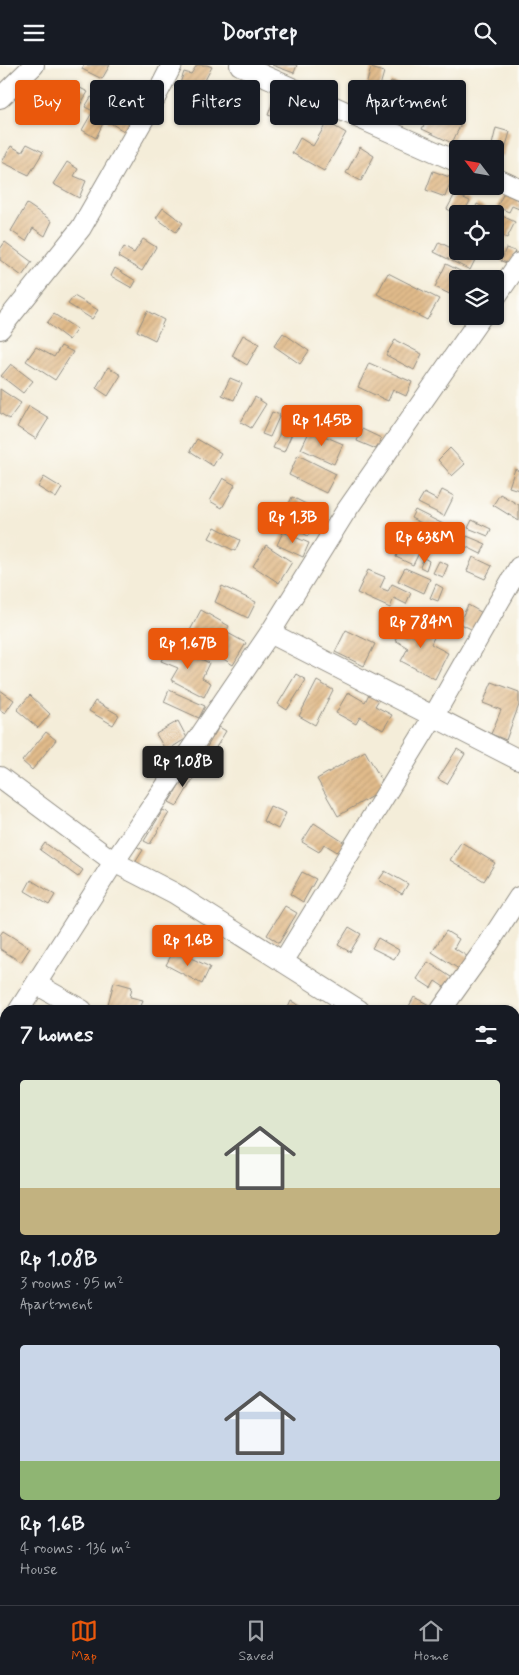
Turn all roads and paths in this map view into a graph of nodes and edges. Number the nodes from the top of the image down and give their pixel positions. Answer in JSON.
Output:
{"nodes":[{"id":1,"x":34,"y":65,"type":"edge"},
{"id":2,"x":172,"y":65,"type":"edge"},
{"id":3,"x":240,"y":65,"type":"edge"},
{"id":4,"x":0,"y":98,"type":"edge"},
{"id":5,"x":449,"y":157,"type":"edge"},
{"id":6,"x":504,"y":182,"type":"edge"},
{"id":7,"x":519,"y":189,"type":"edge"},
{"id":8,"x":519,"y":263,"type":"edge"},
{"id":9,"x":504,"y":285,"type":"edge"},
{"id":10,"x":476,"y":325,"type":"edge"},
{"id":11,"x":0,"y":329,"type":"edge"},
{"id":12,"x":519,"y":567,"type":"edge"},
{"id":13,"x":270,"y":633,"type":"junction"},
{"id":14,"x":433,"y":717,"type":"junction"},
{"id":15,"x":519,"y":761,"type":"edge"},
{"id":16,"x":0,"y":777,"type":"edge"},
{"id":17,"x":114,"y":862,"type":"junction"},
{"id":18,"x":519,"y":897,"type":"edge"},
{"id":19,"x":283,"y":962,"type":"junction"},
{"id":20,"x":36,"y":984,"type":"junction"},
{"id":21,"x":22,"y":1005,"type":"edge"},
{"id":22,"x":73,"y":1005,"type":"edge"},
{"id":23,"x":351,"y":1005,"type":"edge"},
{"id":24,"x":445,"y":1005,"type":"edge"}],
"edges":[{"from":1,"to":4,"type":"street"},
{"from":2,"to":11,"type":"street"},
{"from":3,"to":5,"type":"street"},
{"from":6,"to":7,"type":"street"},
{"from":8,"to":9,"type":"street"},
{"from":10,"to":13,"type":"street"},
{"from":12,"to":14,"type":"street"},
{"from":13,"to":14,"type":"street"},
{"from":13,"to":17,"type":"street"},
{"from":14,"to":15,"type":"street"},
{"from":14,"to":19,"type":"street"},
{"from":16,"to":17,"type":"street"},
{"from":17,"to":19,"type":"street"},
{"from":17,"to":20,"type":"street"},
{"from":18,"to":24,"type":"street"},
{"from":19,"to":23,"type":"street"},
{"from":20,"to":21,"type":"street"},
{"from":20,"to":22,"type":"street"}]}
